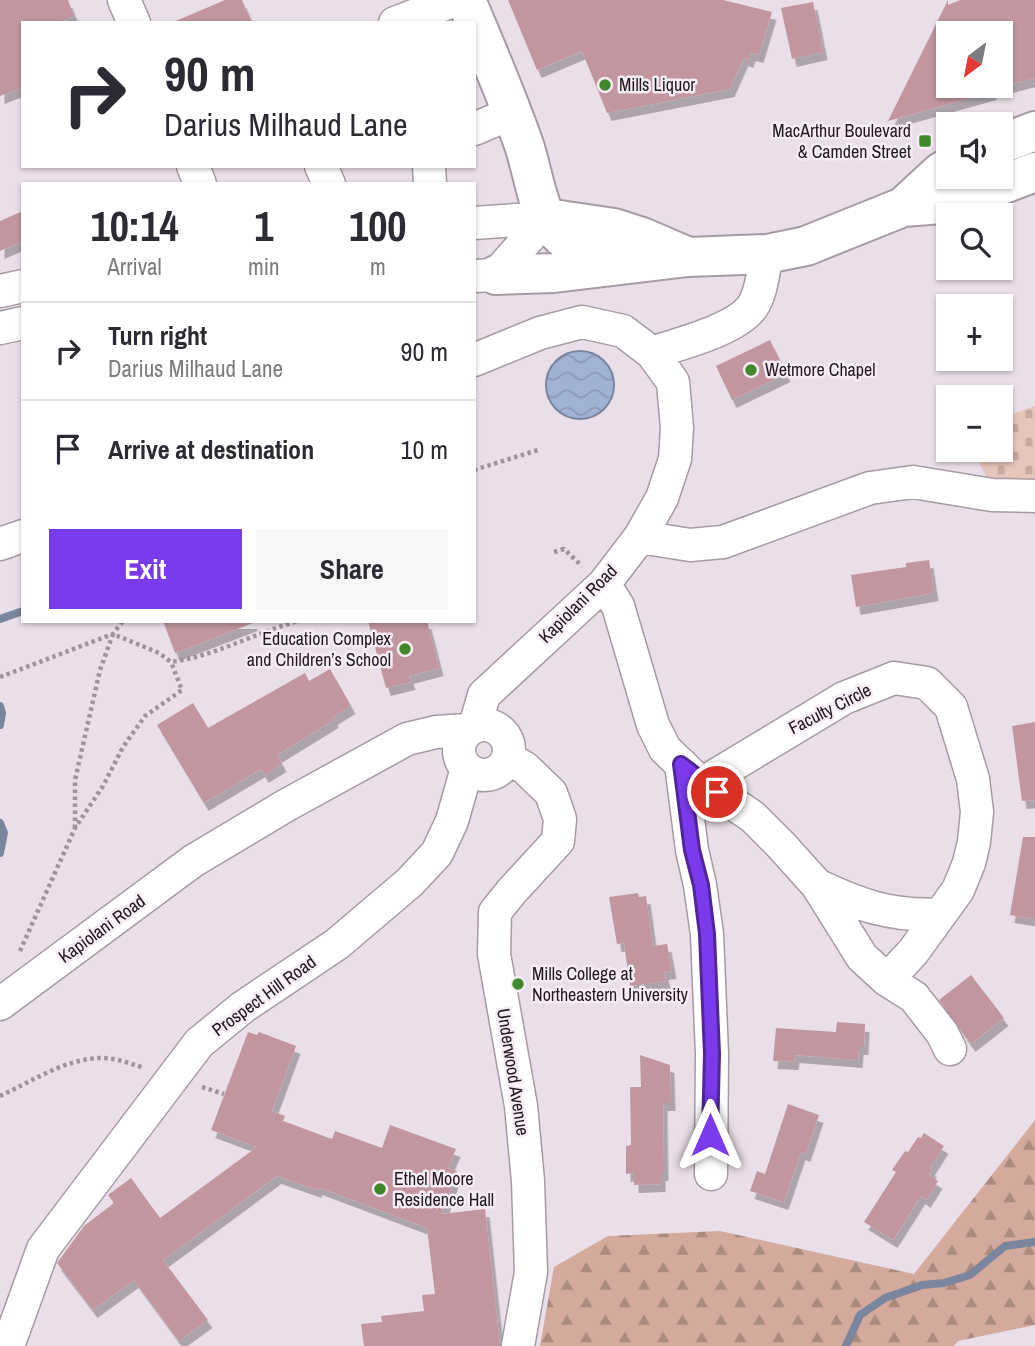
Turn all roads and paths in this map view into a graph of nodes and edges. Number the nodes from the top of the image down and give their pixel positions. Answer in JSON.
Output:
{"nodes":[{"id":1,"x":124,"y":0,"type":"edge"},
{"id":2,"x":455,"y":0,"type":"edge"},
{"id":3,"x":466,"y":0,"type":"edge"},
{"id":4,"x":133,"y":21,"type":"edge"},
{"id":5,"x":408,"y":21,"type":"edge"},
{"id":6,"x":475,"y":21,"type":"edge"},
{"id":7,"x":476,"y":25,"type":"edge"},
{"id":8,"x":512,"y":113,"type":"junction"},
{"id":9,"x":476,"y":128,"type":"edge"},
{"id":10,"x":1035,"y":131,"type":"edge"},
{"id":11,"x":1013,"y":139,"type":"edge"},
{"id":12,"x":1035,"y":172,"type":"edge"},
{"id":13,"x":936,"y":177,"type":"edge"},
{"id":14,"x":903,"y":207,"type":"junction"},
{"id":15,"x":547,"y":218,"type":"junction"},
{"id":16,"x":476,"y":223,"type":"edge"},
{"id":17,"x":767,"y":254,"type":"junction"},
{"id":18,"x":688,"y":257,"type":"junction"},
{"id":19,"x":613,"y":265,"type":"junction"},
{"id":20,"x":485,"y":276,"type":"edge"},
{"id":21,"x":21,"y":286,"type":"edge"},
{"id":22,"x":0,"y":291,"type":"edge"},
{"id":23,"x":21,"y":323,"type":"edge"},
{"id":24,"x":0,"y":328,"type":"edge"},
{"id":25,"x":652,"y":353,"type":"junction"},
{"id":26,"x":476,"y":359,"type":"edge"},
{"id":27,"x":537,"y":450,"type":"dead end"},
{"id":28,"x":476,"y":469,"type":"edge"},
{"id":29,"x":1035,"y":496,"type":"edge"},
{"id":30,"x":21,"y":537,"type":"edge"},
{"id":31,"x":640,"y":537,"type":"junction"},
{"id":32,"x":0,"y":544,"type":"edge"},
{"id":33,"x":554,"y":552,"type":"dead end"},
{"id":34,"x":597,"y":579,"type":"junction"},
{"id":35,"x":122,"y":623,"type":"edge"},
{"id":36,"x":291,"y":623,"type":"edge"},
{"id":37,"x":114,"y":635,"type":"junction"},
{"id":38,"x":171,"y":662,"type":"junction"},
{"id":39,"x":0,"y":677,"type":"edge"},
{"id":40,"x":471,"y":728,"type":"junction"},
{"id":41,"x":508,"y":758,"type":"junction"},
{"id":42,"x":467,"y":768,"type":"junction"},
{"id":43,"x":692,"y":773,"type":"junction"},
{"id":44,"x":75,"y":828,"type":"junction"},
{"id":45,"x":817,"y":885,"type":"junction"},
{"id":46,"x":940,"y":914,"type":"junction"},
{"id":47,"x":19,"y":953,"type":"dead end"},
{"id":48,"x":887,"y":980,"type":"junction"},
{"id":49,"x":0,"y":1004,"type":"edge"},
{"id":50,"x":950,"y":1049,"type":"dead end"},
{"id":51,"x":151,"y":1070,"type":"dead end"},
{"id":52,"x":202,"y":1087,"type":"dead end"},
{"id":53,"x":224,"y":1094,"type":"dead end"},
{"id":54,"x":0,"y":1096,"type":"edge"},
{"id":55,"x":711,"y":1174,"type":"dead end"},
{"id":56,"x":8,"y":1346,"type":"edge"},
{"id":57,"x":517,"y":1346,"type":"edge"}],
"edges":[{"from":1,"to":4,"type":"street"},
{"from":2,"to":5,"type":"street"},
{"from":3,"to":6,"type":"main road"},
{"from":7,"to":8,"type":"main road"},
{"from":8,"to":9,"type":"street"},
{"from":8,"to":15,"type":"main road"},
{"from":10,"to":11,"type":"main road"},
{"from":12,"to":14,"type":"main road"},
{"from":13,"to":14,"type":"main road"},
{"from":14,"to":17,"type":"main road"},
{"from":15,"to":16,"type":"street"},
{"from":15,"to":18,"type":"main road"},
{"from":15,"to":19,"type":"main road"},
{"from":15,"to":20,"type":"street"},
{"from":17,"to":18,"type":"main road"},
{"from":17,"to":25,"type":"street"},
{"from":18,"to":19,"type":"main road"},
{"from":19,"to":20,"type":"main road"},
{"from":21,"to":22,"type":"street"},
{"from":23,"to":24,"type":"street"},
{"from":25,"to":26,"type":"street","name":"Kapiolani Road"},
{"from":25,"to":31,"type":"street","name":"Kapiolani Road"},
{"from":27,"to":28,"type":"path"},
{"from":29,"to":31,"type":"street"},
{"from":30,"to":32,"type":"street"},
{"from":31,"to":34,"type":"street","name":"Kapiolani Road"},
{"from":33,"to":34,"type":"path"},
{"from":34,"to":40,"type":"street","name":"Kapiolani Road"},
{"from":34,"to":43,"type":"street"},
{"from":35,"to":37,"type":"path"},
{"from":36,"to":38,"type":"path"},
{"from":37,"to":38,"type":"path"},
{"from":37,"to":39,"type":"path"},
{"from":37,"to":44,"type":"path"},
{"from":38,"to":44,"type":"path"},
{"from":40,"to":41,"type":"street"},
{"from":40,"to":42,"type":"street"},
{"from":40,"to":49,"type":"street","name":"Kapiolani Road"},
{"from":41,"to":42,"type":"street"},
{"from":41,"to":57,"type":"street","name":"Underwood Avenue"},
{"from":42,"to":56,"type":"street","name":"Prospect Hill Road"},
{"from":43,"to":45,"type":"street"},
{"from":43,"to":46,"type":"street","name":"Faculty Circle"},
{"from":43,"to":55,"type":"street"},
{"from":44,"to":47,"type":"path"},
{"from":45,"to":46,"type":"street"},
{"from":45,"to":48,"type":"street"},
{"from":46,"to":48,"type":"street","name":"Faculty Circle"},
{"from":48,"to":50,"type":"street"},
{"from":51,"to":54,"type":"path"},
{"from":52,"to":53,"type":"path"}]}
